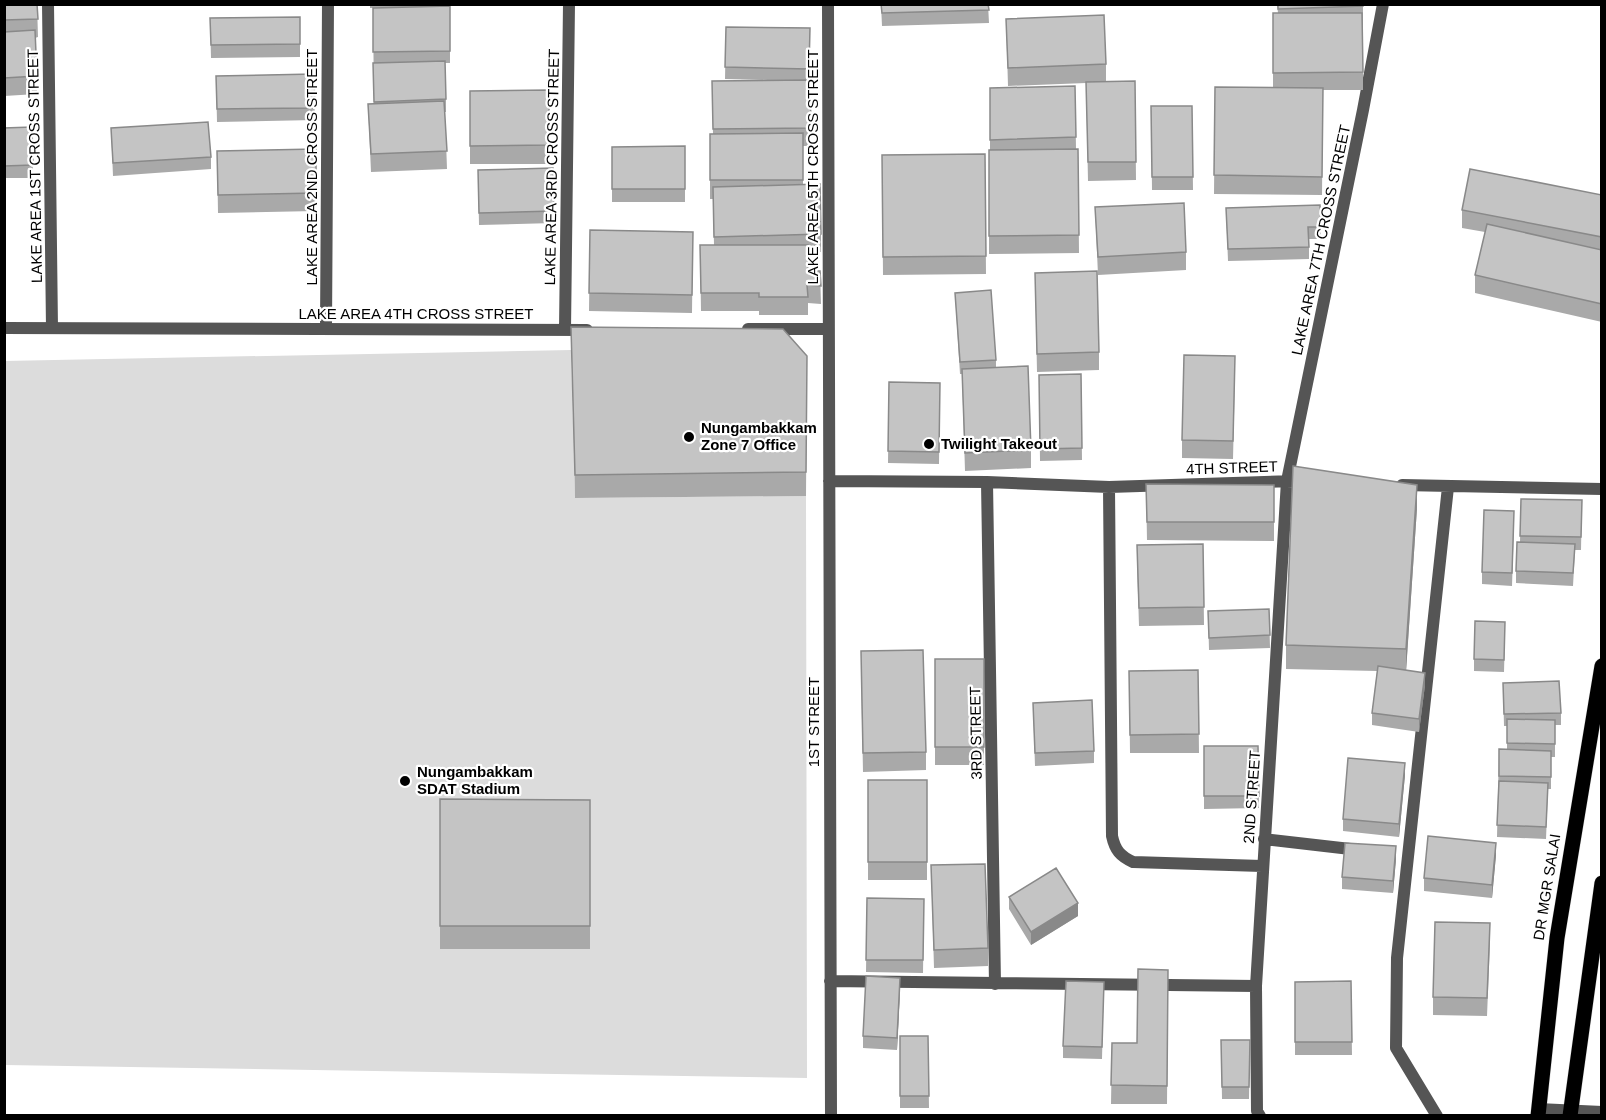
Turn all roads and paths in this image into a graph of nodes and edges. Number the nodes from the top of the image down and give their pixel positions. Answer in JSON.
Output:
{"nodes":[{"id":1,"x":48,"y":4,"type":"edge"},
{"id":2,"x":328,"y":4,"type":"edge"},
{"id":3,"x":569,"y":4,"type":"edge"},
{"id":4,"x":828,"y":4,"type":"edge"},
{"id":5,"x":1383,"y":4,"type":"edge"},
{"id":6,"x":4,"y":328,"type":"edge"},
{"id":7,"x":52,"y":328,"type":"junction"},
{"id":8,"x":326,"y":329,"type":"junction"},
{"id":9,"x":733,"y":329,"type":"edge"},
{"id":10,"x":828,"y":329,"type":"junction"},
{"id":11,"x":565,"y":330,"type":"junction"},
{"id":12,"x":601,"y":330,"type":"edge"},
{"id":13,"x":1287,"y":481,"type":"junction"},
{"id":14,"x":829,"y":482,"type":"junction"},
{"id":15,"x":987,"y":482,"type":"junction"},
{"id":16,"x":1310,"y":482,"type":"edge"},
{"id":17,"x":1390,"y":485,"type":"edge"},
{"id":18,"x":1109,"y":487,"type":"junction"},
{"id":19,"x":1448,"y":487,"type":"junction"},
{"id":20,"x":1602,"y":489,"type":"edge"},
{"id":21,"x":1602,"y":666,"type":"edge"},
{"id":22,"x":1264,"y":839,"type":"junction"},
{"id":23,"x":1375,"y":852,"type":"edge"},
{"id":24,"x":1262,"y":866,"type":"junction"},
{"id":25,"x":1602,"y":883,"type":"edge"},
{"id":26,"x":830,"y":981,"type":"junction"},
{"id":27,"x":995,"y":984,"type":"junction"},
{"id":28,"x":1256,"y":986,"type":"junction"},
{"id":29,"x":1538,"y":1112,"type":"edge"},
{"id":30,"x":1602,"y":1112,"type":"edge"},
{"id":31,"x":1255,"y":1114,"type":"edge"},
{"id":32,"x":1571,"y":1114,"type":"edge"},
{"id":33,"x":831,"y":1116,"type":"edge"},
{"id":34,"x":1437,"y":1116,"type":"edge"}],
"edges":[{"from":1,"to":7,"type":"street","name":"LAKE AREA 1ST CROSS STREET"},
{"from":2,"to":8,"type":"street","name":"LAKE AREA 2ND CROSS STREET"},
{"from":3,"to":11,"type":"street","name":"LAKE AREA 3RD CROSS STREET"},
{"from":4,"to":10,"type":"street","name":"LAKE AREA 5TH CROSS STREET"},
{"from":5,"to":13,"type":"street","name":"LAKE AREA 7TH CROSS STREET"},
{"from":6,"to":7,"type":"street","name":"LAKE AREA 4TH CROSS STREET"},
{"from":7,"to":8,"type":"street","name":"LAKE AREA 4TH CROSS STREET"},
{"from":8,"to":11,"type":"street","name":"LAKE AREA 4TH CROSS STREET"},
{"from":9,"to":10,"type":"street"},
{"from":10,"to":14,"type":"street","name":"1ST STREET"},
{"from":11,"to":12,"type":"street","name":"LAKE AREA 4TH CROSS STREET"},
{"from":13,"to":16,"type":"street","name":"4TH STREET"},
{"from":13,"to":18,"type":"street","name":"4TH STREET"},
{"from":13,"to":22,"type":"street","name":"2ND STREET"},
{"from":14,"to":15,"type":"street","name":"4TH STREET"},
{"from":14,"to":26,"type":"street","name":"1ST STREET"},
{"from":15,"to":18,"type":"street","name":"4TH STREET"},
{"from":15,"to":27,"type":"street","name":"3RD STREET"},
{"from":17,"to":19,"type":"street"},
{"from":18,"to":24,"type":"street"},
{"from":19,"to":20,"type":"street"},
{"from":19,"to":34,"type":"street"},
{"from":21,"to":29,"type":"main road","name":"DR MGR SALAI"},
{"from":22,"to":23,"type":"street"},
{"from":22,"to":24,"type":"street","name":"2ND STREET"},
{"from":24,"to":28,"type":"street","name":"2ND STREET"},
{"from":25,"to":32,"type":"main road"},
{"from":26,"to":27,"type":"street"},
{"from":26,"to":33,"type":"street","name":"1ST STREET"},
{"from":27,"to":28,"type":"street"},
{"from":28,"to":31,"type":"street","name":"2ND STREET"},
{"from":29,"to":32,"type":"street"},
{"from":30,"to":32,"type":"street"}]}
